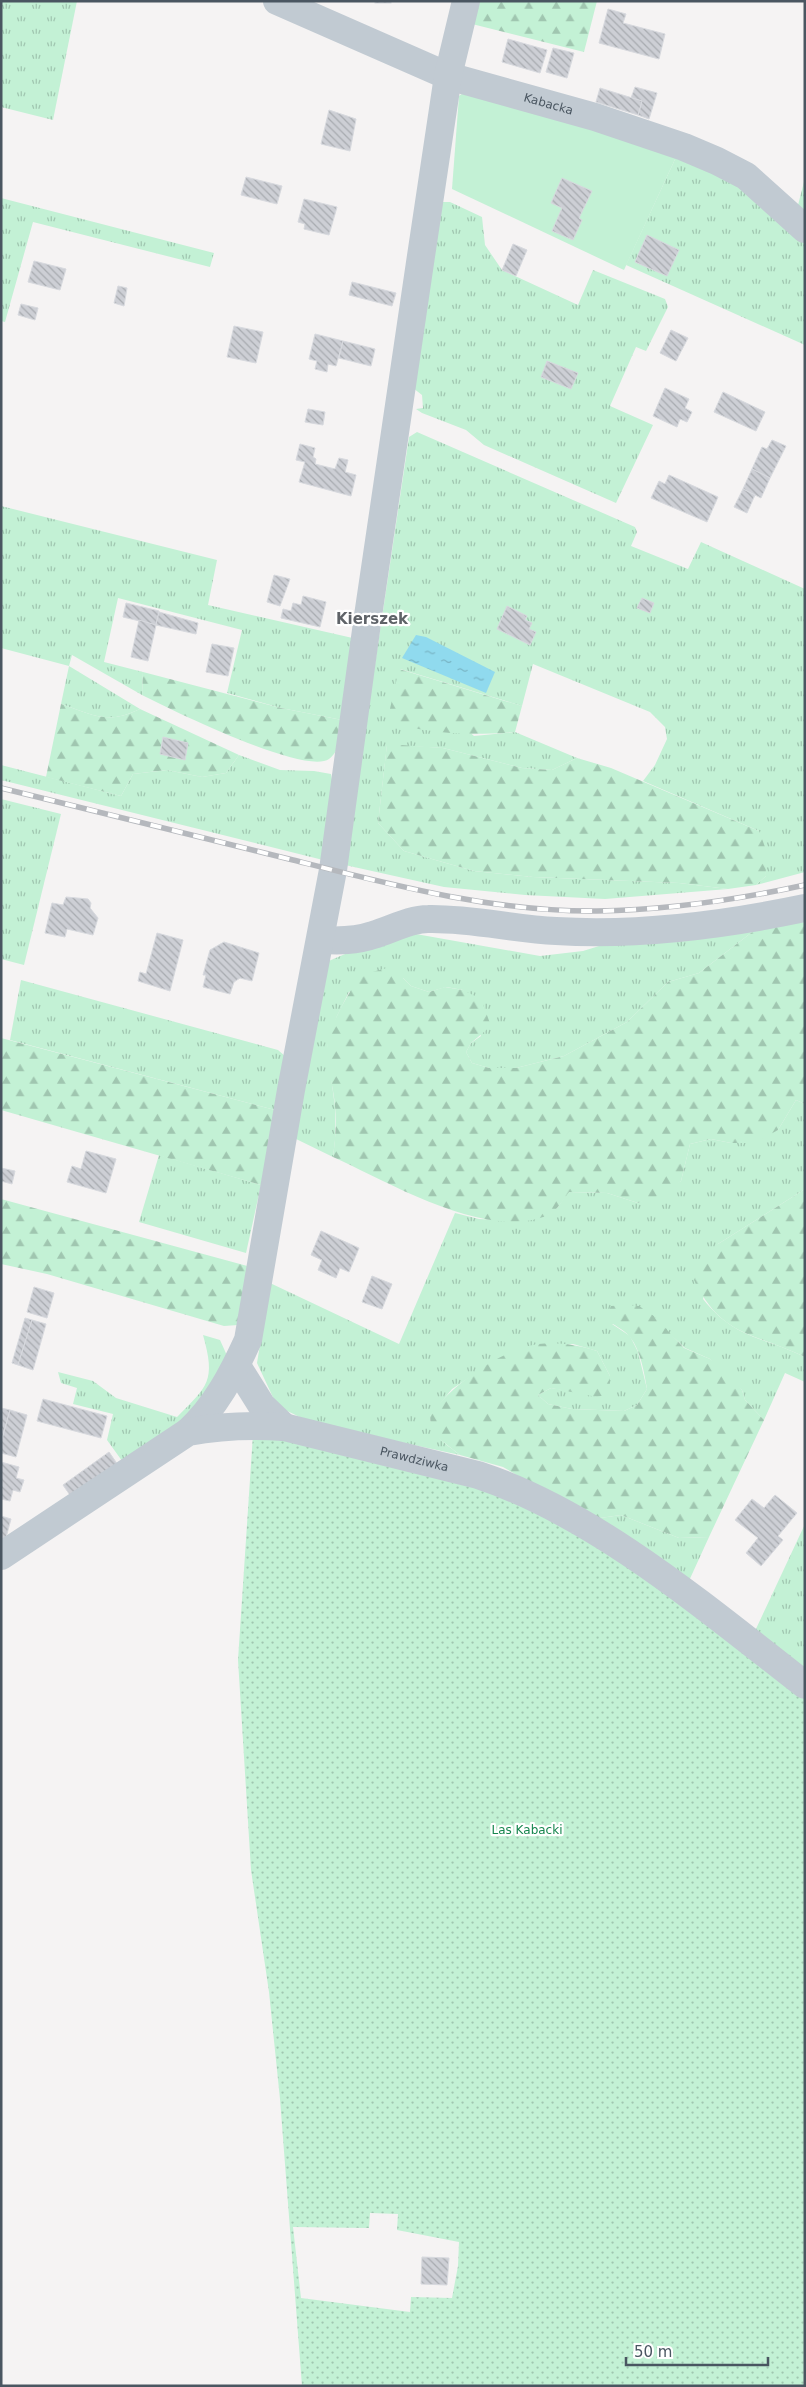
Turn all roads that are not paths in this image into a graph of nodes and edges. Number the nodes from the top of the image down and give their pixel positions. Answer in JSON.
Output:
{"nodes":[{"id":1,"x":278,"y":1,"type":"edge"},
{"id":2,"x":466,"y":1,"type":"edge"},
{"id":3,"x":448,"y":76,"type":"junction"},
{"id":4,"x":805,"y":229,"type":"edge"},
{"id":5,"x":805,"y":908,"type":"edge"},
{"id":6,"x":321,"y":940,"type":"junction"},
{"id":7,"x":237,"y":1366,"type":"junction"},
{"id":8,"x":284,"y":1427,"type":"junction"},
{"id":9,"x":188,"y":1432,"type":"junction"},
{"id":10,"x":1,"y":1556,"type":"edge"},
{"id":11,"x":805,"y":1685,"type":"edge"}],
"edges":[{"from":1,"to":3,"type":"street","name":"Kabacka"},
{"from":2,"to":3,"type":"street"},
{"from":3,"to":4,"type":"street","name":"Kabacka"},
{"from":3,"to":6,"type":"street"},
{"from":5,"to":6,"type":"street"},
{"from":6,"to":7,"type":"street"},
{"from":7,"to":8,"type":"street"},
{"from":7,"to":9,"type":"street"},
{"from":8,"to":9,"type":"street","name":"Prawdziwka"},
{"from":8,"to":11,"type":"street","name":"Prawdziwka"},
{"from":9,"to":10,"type":"street","name":"Prawdziwka"}]}
